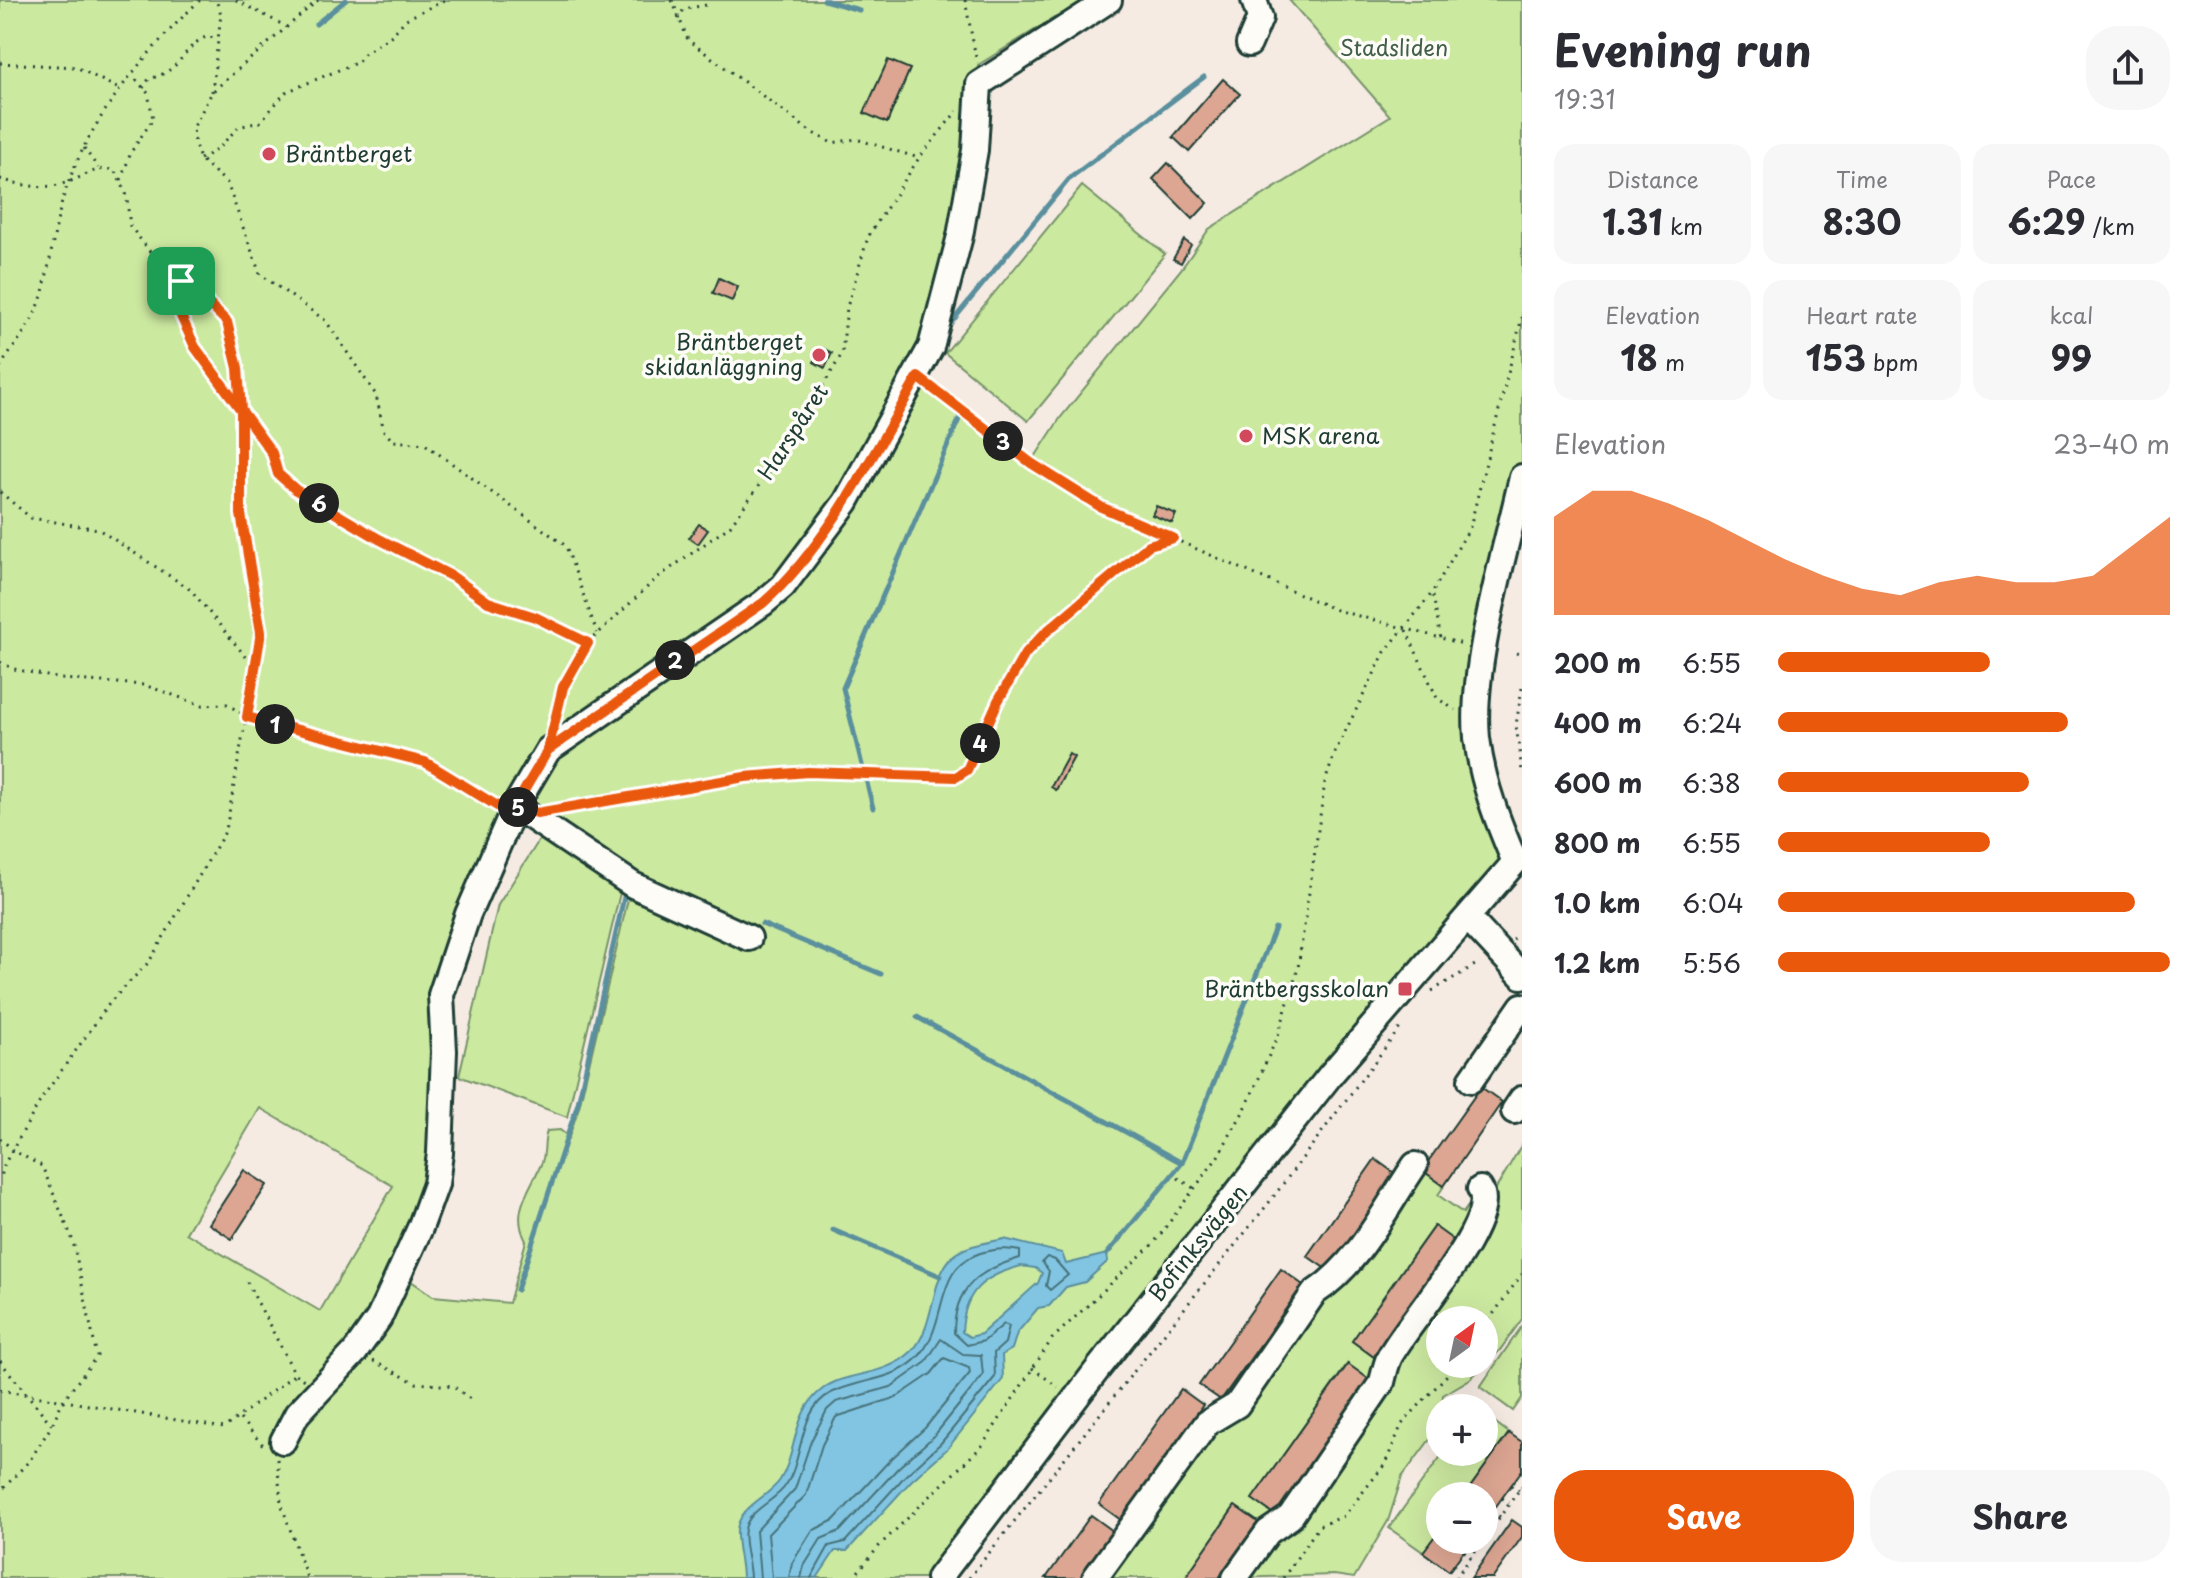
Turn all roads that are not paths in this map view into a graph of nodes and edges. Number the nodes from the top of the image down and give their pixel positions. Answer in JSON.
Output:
{"nodes":[{"id":1,"x":1109,"y":0,"type":"edge"},
{"id":2,"x":1254,"y":0,"type":"edge"},
{"id":3,"x":1249,"y":44,"type":"dead end"},
{"id":4,"x":1522,"y":477,"type":"edge"},
{"id":5,"x":514,"y":810,"type":"junction"},
{"id":6,"x":1518,"y":862,"type":"edge"},
{"id":7,"x":1468,"y":918,"type":"junction"},
{"id":8,"x":749,"y":938,"type":"dead end"},
{"id":9,"x":1522,"y":976,"type":"edge"},
{"id":10,"x":1522,"y":1006,"type":"edge"},
{"id":11,"x":1471,"y":1080,"type":"dead end"},
{"id":12,"x":1415,"y":1165,"type":"dead end"},
{"id":13,"x":1480,"y":1189,"type":"dead end"},
{"id":14,"x":280,"y":1450,"type":"road end"},
{"id":15,"x":939,"y":1578,"type":"edge"},
{"id":16,"x":1095,"y":1578,"type":"edge"},
{"id":17,"x":1235,"y":1578,"type":"edge"}],
"edges":[{"from":1,"to":5,"type":"street"},
{"from":2,"to":3,"type":"street"},
{"from":4,"to":6,"type":"street"},
{"from":5,"to":8,"type":"street"},
{"from":5,"to":14,"type":"street"},
{"from":6,"to":7,"type":"street","name":"Bofinksvägen"},
{"from":7,"to":9,"type":"street"},
{"from":7,"to":15,"type":"street","name":"Bofinksvägen"},
{"from":10,"to":11,"type":"street"},
{"from":12,"to":16,"type":"street"},
{"from":13,"to":17,"type":"street"}]}
